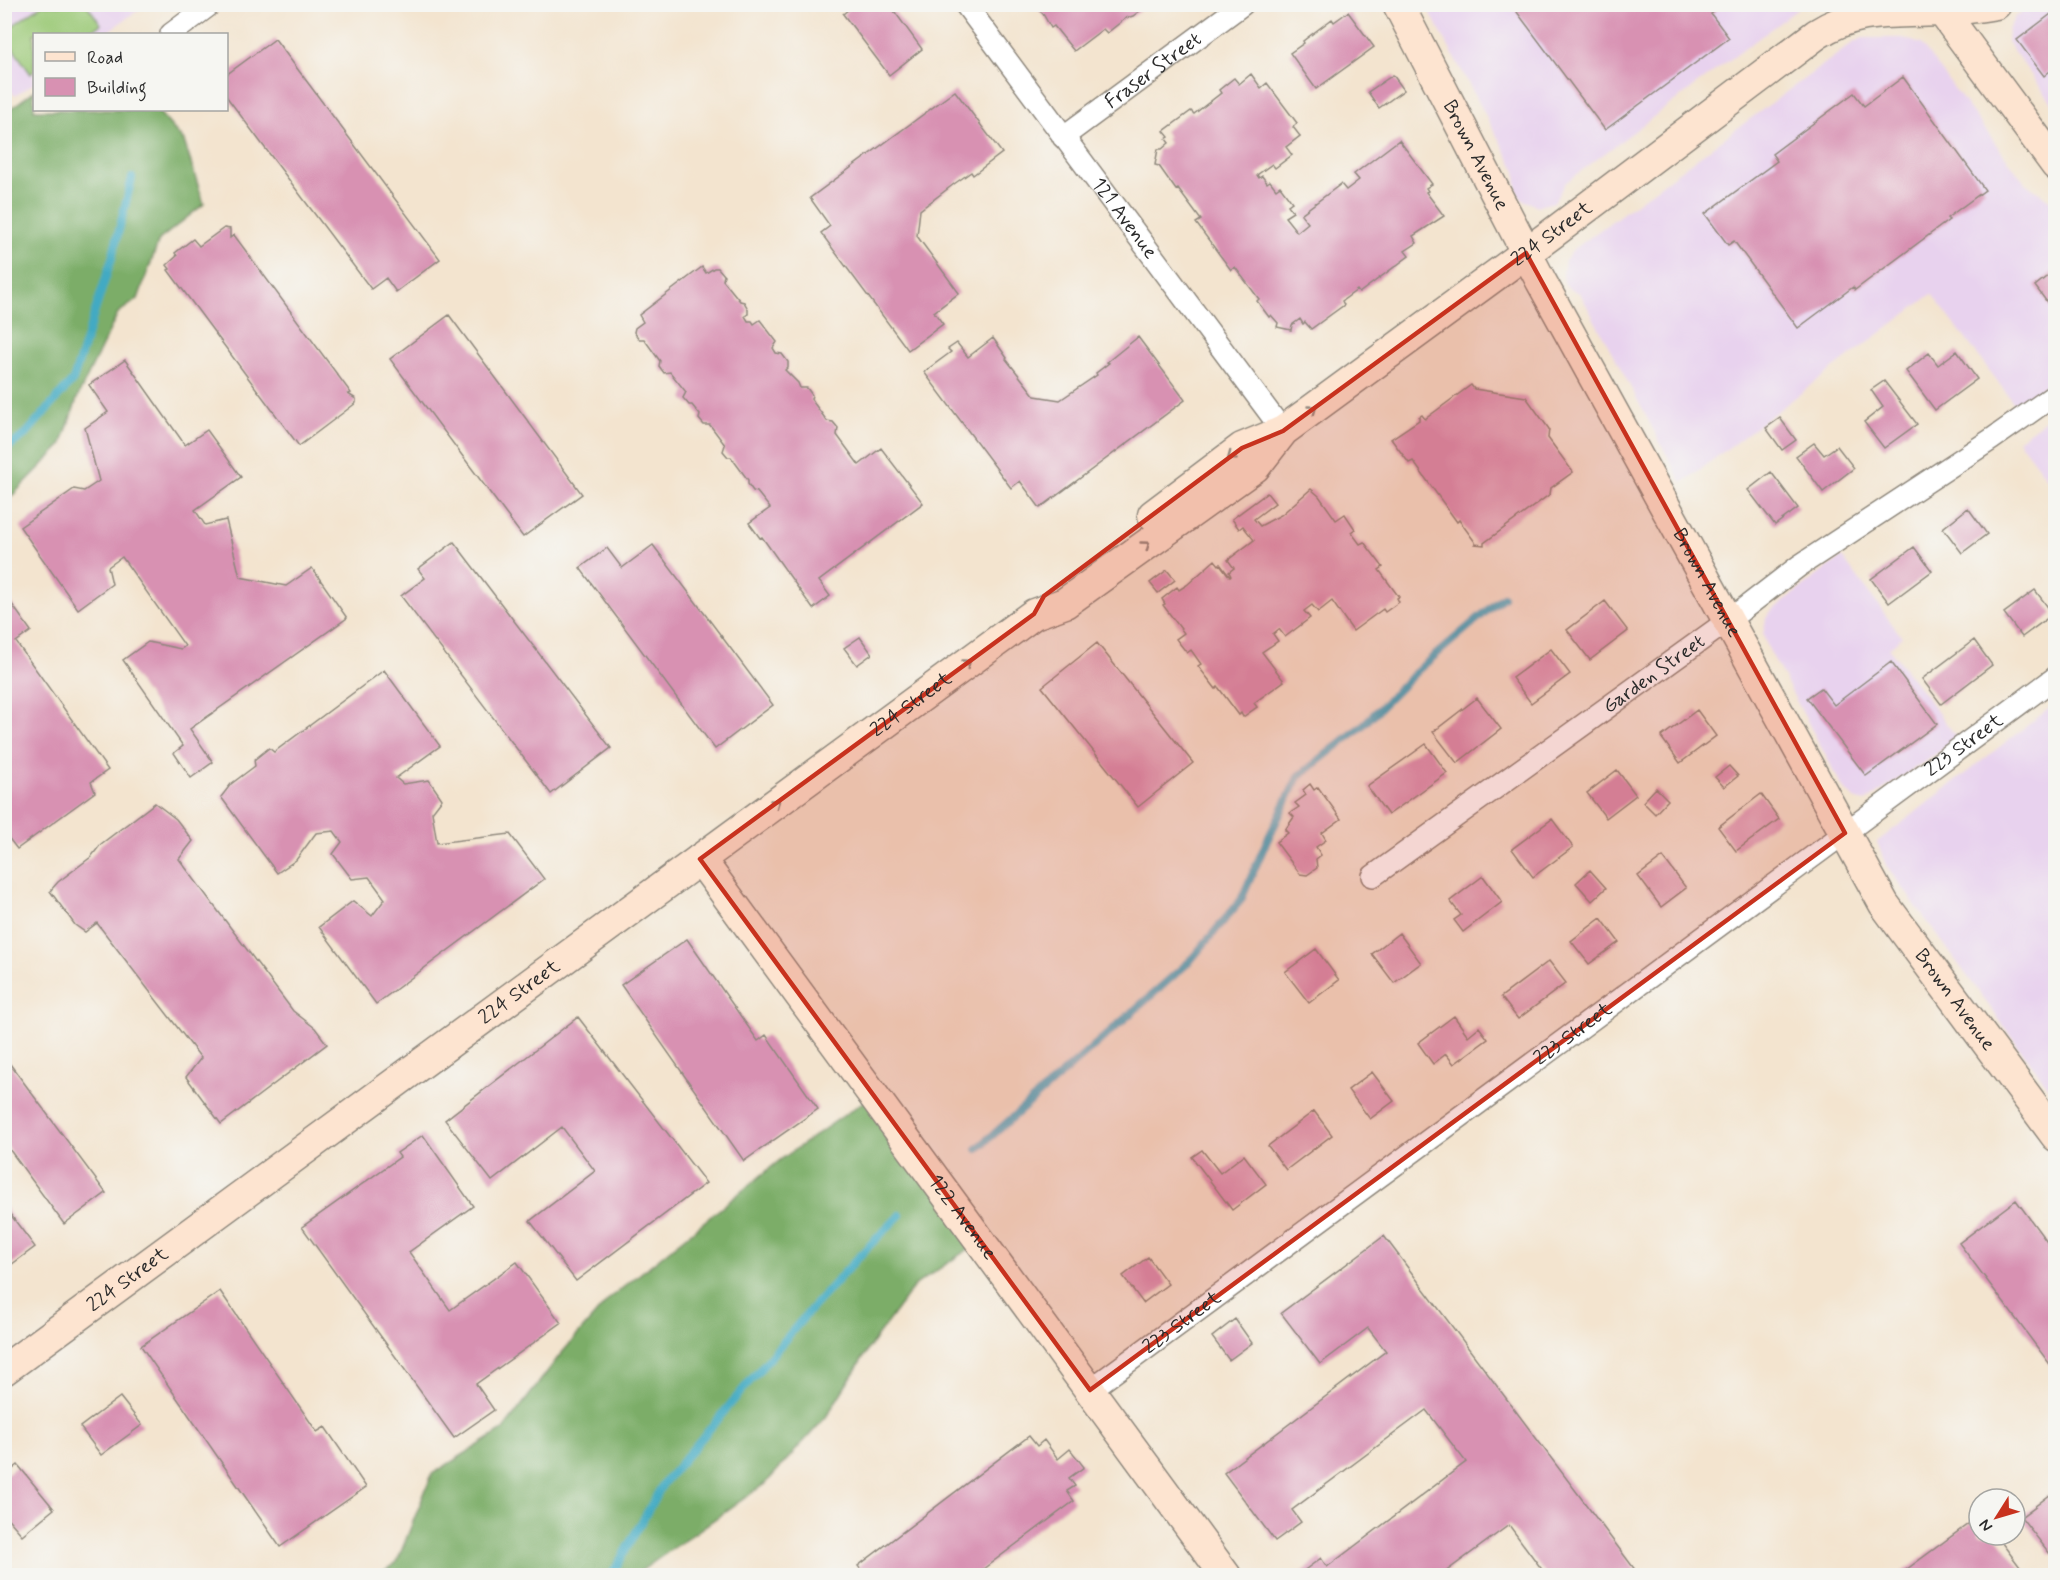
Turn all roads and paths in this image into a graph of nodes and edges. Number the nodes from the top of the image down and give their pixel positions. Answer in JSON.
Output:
{"nodes":[{"id":1,"x":211,"y":4,"type":"edge"},
{"id":2,"x":965,"y":4,"type":"edge"},
{"id":3,"x":1244,"y":4,"type":"edge"},
{"id":4,"x":1398,"y":4,"type":"edge"},
{"id":5,"x":1831,"y":4,"type":"edge"},
{"id":6,"x":1996,"y":4,"type":"edge"},
{"id":7,"x":1940,"y":8,"type":"edge"},
{"id":8,"x":172,"y":33,"type":"edge"},
{"id":9,"x":1817,"y":34,"type":"junction"},
{"id":10,"x":1063,"y":137,"type":"junction"},
{"id":11,"x":2055,"y":165,"type":"edge"},
{"id":12,"x":1526,"y":253,"type":"junction"},
{"id":13,"x":2055,"y":394,"type":"edge"},
{"id":14,"x":1283,"y":431,"type":"junction"},
{"id":15,"x":1729,"y":620,"type":"junction"},
{"id":16,"x":2055,"y":677,"type":"edge"},
{"id":17,"x":1845,"y":833,"type":"junction"},
{"id":18,"x":700,"y":859,"type":"junction"},
{"id":19,"x":1373,"y":876,"type":"dead end"},
{"id":20,"x":2055,"y":1136,"type":"edge"},
{"id":21,"x":4,"y":1370,"type":"edge"},
{"id":22,"x":1090,"y":1390,"type":"junction"},
{"id":23,"x":1226,"y":1575,"type":"edge"}],
"edges":[{"from":1,"to":8,"type":"street"},
{"from":2,"to":10,"type":"street","name":"121 Avenue"},
{"from":3,"to":10,"type":"street","name":"Fraser Street"},
{"from":4,"to":12,"type":"street","name":"Brown Avenue"},
{"from":5,"to":9,"type":"street","name":"224 Street"},
{"from":6,"to":7,"type":"street","name":"224 Street"},
{"from":7,"to":9,"type":"street","name":"224 Street"},
{"from":7,"to":11,"type":"street"},
{"from":9,"to":12,"type":"street","name":"224 Street"},
{"from":10,"to":14,"type":"street","name":"121 Avenue"},
{"from":14,"to":12,"type":"street","name":"224 Street","one_way":true},
{"from":12,"to":15,"type":"street","name":"Brown Avenue"},
{"from":13,"to":15,"type":"street","name":"Garden Street"},
{"from":18,"to":14,"type":"street","name":"224 Street","one_way":true},
{"from":15,"to":17,"type":"street","name":"Brown Avenue"},
{"from":15,"to":19,"type":"street","name":"Garden Street"},
{"from":16,"to":17,"type":"street","name":"223 Street"},
{"from":17,"to":20,"type":"street","name":"Brown Avenue"},
{"from":17,"to":22,"type":"street","name":"223 Street"},
{"from":18,"to":21,"type":"street","name":"224 Street"},
{"from":18,"to":22,"type":"street","name":"122 Avenue"},
{"from":22,"to":23,"type":"street","name":"122 Avenue"}]}
